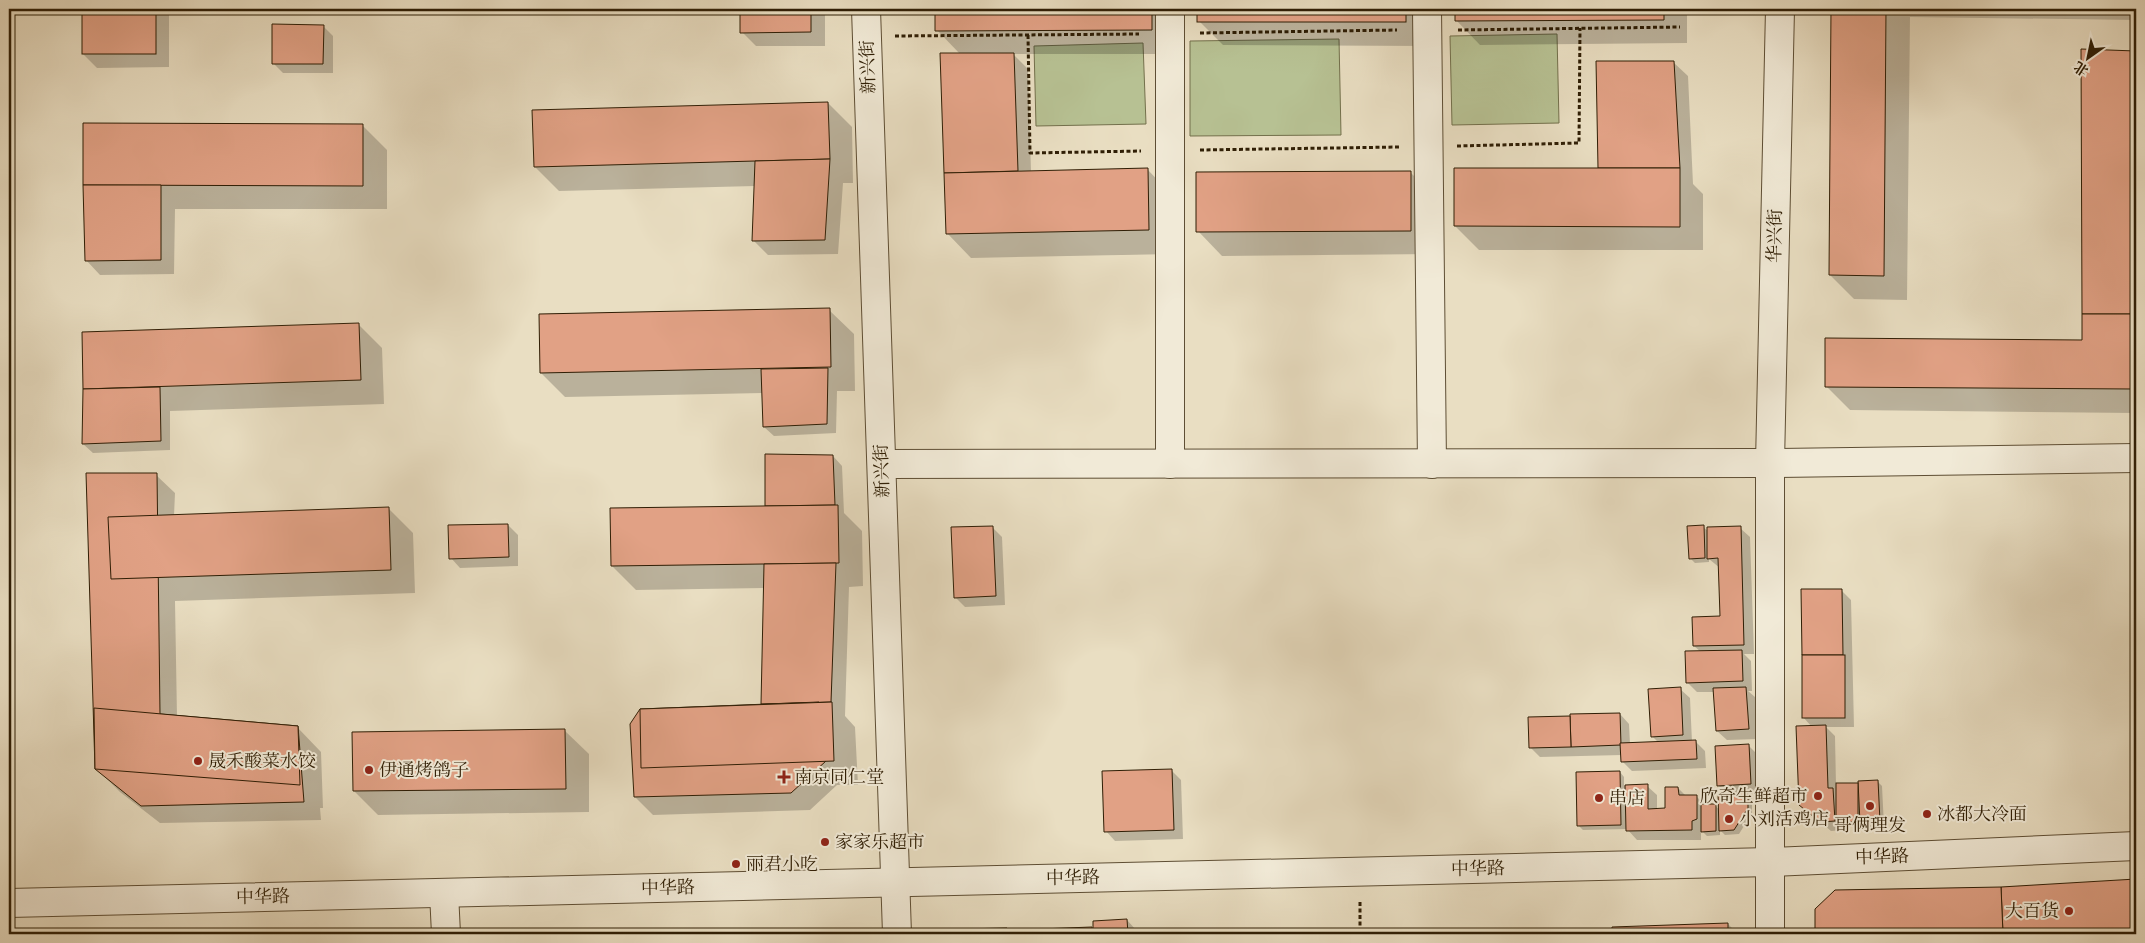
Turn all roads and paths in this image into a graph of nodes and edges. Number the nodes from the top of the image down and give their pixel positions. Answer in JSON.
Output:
{"nodes":[{"id":1,"x":866,"y":9,"type":"edge"},
{"id":2,"x":1780,"y":9,"type":"edge"},
{"id":3,"x":1428,"y":19,"type":"edge"},
{"id":4,"x":1170,"y":21,"type":"edge"},
{"id":5,"x":1680,"y":27,"type":"dead end"},
{"id":6,"x":1580,"y":28,"type":"junction"},
{"id":7,"x":1028,"y":35,"type":"junction"},
{"id":8,"x":867,"y":37,"type":"junction"},
{"id":9,"x":1429,"y":147,"type":"junction"},
{"id":10,"x":1170,"y":150,"type":"junction"},
{"id":11,"x":2136,"y":458,"type":"edge"},
{"id":12,"x":1770,"y":463,"type":"junction"},
{"id":13,"x":882,"y":464,"type":"junction"},
{"id":14,"x":1170,"y":464,"type":"junction"},
{"id":15,"x":1432,"y":464,"type":"junction"},
{"id":16,"x":2136,"y":846,"type":"edge"},
{"id":17,"x":1770,"y":862,"type":"junction"},
{"id":18,"x":896,"y":882,"type":"junction"},
{"id":19,"x":444,"y":893,"type":"junction"},
{"id":20,"x":9,"y":903,"type":"edge"},
{"id":21,"x":446,"y":934,"type":"edge"},
{"id":22,"x":897,"y":934,"type":"edge"},
{"id":23,"x":1770,"y":934,"type":"edge"}],
"edges":[{"from":1,"to":8,"type":"street","name":"新兴街"},
{"from":2,"to":12,"type":"street","name":"华兴街"},
{"from":3,"to":4,"type":"path"},
{"from":3,"to":6,"type":"path"},
{"from":3,"to":9,"type":"street"},
{"from":4,"to":7,"type":"path"},
{"from":4,"to":10,"type":"street"},
{"from":5,"to":6,"type":"path"},
{"from":6,"to":9,"type":"path"},
{"from":7,"to":8,"type":"path"},
{"from":7,"to":10,"type":"path"},
{"from":8,"to":13,"type":"street","name":"新兴街"},
{"from":9,"to":10,"type":"path"},
{"from":9,"to":15,"type":"street"},
{"from":10,"to":14,"type":"street"},
{"from":11,"to":12,"type":"street"},
{"from":12,"to":15,"type":"street"},
{"from":12,"to":17,"type":"street","name":"华兴街"},
{"from":13,"to":14,"type":"street"},
{"from":13,"to":18,"type":"street","name":"新兴街"},
{"from":14,"to":15,"type":"street"},
{"from":16,"to":17,"type":"street","name":"中华路"},
{"from":17,"to":18,"type":"street","name":"中华路"},
{"from":17,"to":23,"type":"street"},
{"from":18,"to":19,"type":"street","name":"中华路"},
{"from":18,"to":22,"type":"street","name":"新兴街"},
{"from":19,"to":20,"type":"street","name":"中华路"},
{"from":19,"to":21,"type":"street"}]}
